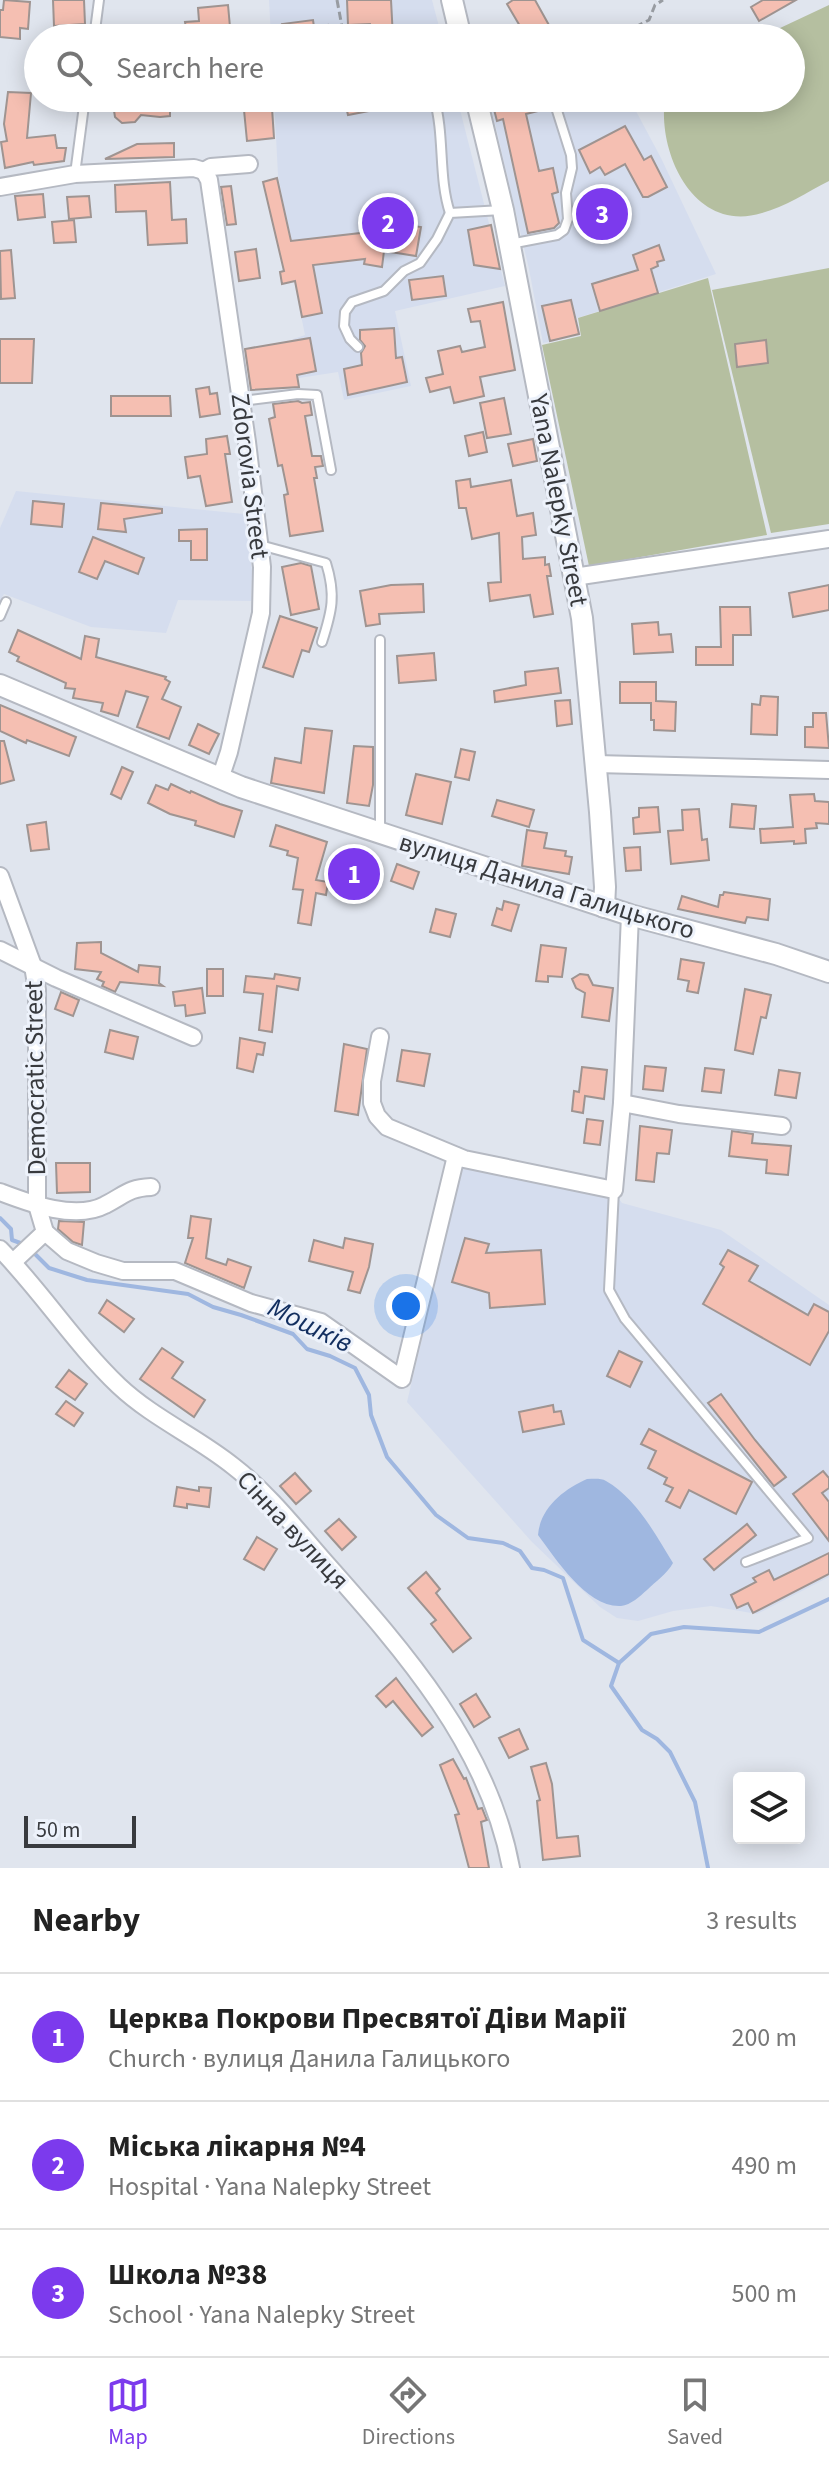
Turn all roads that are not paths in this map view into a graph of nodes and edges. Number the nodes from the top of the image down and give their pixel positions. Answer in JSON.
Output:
{"nodes":[{"id":1,"x":99,"y":0,"type":"edge"},
{"id":2,"x":452,"y":0,"type":"edge"},
{"id":3,"x":96,"y":24,"type":"edge"},
{"id":4,"x":458,"y":24,"type":"edge"},
{"id":5,"x":83,"y":112,"type":"edge"},
{"id":6,"x":436,"y":112,"type":"edge"},
{"id":7,"x":479,"y":112,"type":"edge"},
{"id":8,"x":557,"y":112,"type":"edge"},
{"id":9,"x":249,"y":164,"type":"dead end"},
{"id":10,"x":204,"y":171,"type":"junction"},
{"id":11,"x":75,"y":174,"type":"junction"},
{"id":12,"x":0,"y":187,"type":"edge"},
{"id":13,"x":503,"y":210,"type":"junction"},
{"id":14,"x":450,"y":213,"type":"junction"},
{"id":15,"x":510,"y":244,"type":"junction"},
{"id":16,"x":358,"y":347,"type":"dead end"},
{"id":17,"x":241,"y":401,"type":"junction"},
{"id":18,"x":331,"y":470,"type":"dead end"},
{"id":19,"x":829,"y":539,"type":"edge"},
{"id":20,"x":259,"y":545,"type":"junction"},
{"id":21,"x":574,"y":577,"type":"junction"},
{"id":22,"x":6,"y":602,"type":"dead end"},
{"id":23,"x":0,"y":616,"type":"edge"},
{"id":24,"x":380,"y":640,"type":"dead end"},
{"id":25,"x":322,"y":642,"type":"dead end"},
{"id":26,"x":0,"y":685,"type":"edge"},
{"id":27,"x":596,"y":764,"type":"junction"},
{"id":28,"x":829,"y":770,"type":"edge"},
{"id":29,"x":220,"y":779,"type":"junction"},
{"id":30,"x":380,"y":834,"type":"junction"},
{"id":31,"x":0,"y":876,"type":"edge"},
{"id":32,"x":604,"y":907,"type":"junction"},
{"id":33,"x":630,"y":915,"type":"junction"},
{"id":34,"x":0,"y":950,"type":"edge"},
{"id":35,"x":33,"y":966,"type":"junction"},
{"id":36,"x":829,"y":972,"type":"edge"},
{"id":37,"x":193,"y":1037,"type":"dead end"},
{"id":38,"x":380,"y":1037,"type":"dead end"},
{"id":39,"x":622,"y":1103,"type":"junction"},
{"id":40,"x":782,"y":1126,"type":"dead end"},
{"id":41,"x":456,"y":1156,"type":"junction"},
{"id":42,"x":151,"y":1187,"type":"dead end"},
{"id":43,"x":614,"y":1190,"type":"junction"},
{"id":44,"x":0,"y":1192,"type":"edge"},
{"id":45,"x":37,"y":1205,"type":"junction"},
{"id":46,"x":43,"y":1234,"type":"junction"},
{"id":47,"x":0,"y":1249,"type":"edge"},
{"id":48,"x":14,"y":1261,"type":"junction"},
{"id":49,"x":746,"y":1562,"type":"dead end"},
{"id":50,"x":511,"y":1868,"type":"edge"}],
"edges":[{"from":1,"to":3,"type":"lane"},
{"from":2,"to":4,"type":"street"},
{"from":5,"to":11,"type":"lane"},
{"from":6,"to":14,"type":"lane"},
{"from":7,"to":13,"type":"street","name":"Yana Nalepky Street"},
{"from":8,"to":15,"type":"lane"},
{"from":9,"to":10,"type":"street"},
{"from":10,"to":11,"type":"street"},
{"from":10,"to":17,"type":"street","name":"Zdorovia Street"},
{"from":11,"to":12,"type":"street"},
{"from":13,"to":14,"type":"lane"},
{"from":13,"to":15,"type":"street","name":"Yana Nalepky Street"},
{"from":14,"to":16,"type":"lane"},
{"from":15,"to":21,"type":"street","name":"Yana Nalepky Street"},
{"from":17,"to":18,"type":"lane"},
{"from":17,"to":20,"type":"street","name":"Zdorovia Street"},
{"from":19,"to":21,"type":"street"},
{"from":20,"to":25,"type":"lane"},
{"from":20,"to":29,"type":"street","name":"Zdorovia Street"},
{"from":21,"to":27,"type":"street","name":"Yana Nalepky Street"},
{"from":22,"to":23,"type":"lane"},
{"from":24,"to":30,"type":"lane"},
{"from":26,"to":29,"type":"street","name":"вулиця Данила Галицького"},
{"from":27,"to":28,"type":"street"},
{"from":27,"to":32,"type":"street","name":"Yana Nalepky Street"},
{"from":29,"to":30,"type":"street","name":"вулиця Данила Галицького"},
{"from":30,"to":32,"type":"street","name":"вулиця Данила Галицького"},
{"from":31,"to":35,"type":"street","name":"Democratic Street"},
{"from":32,"to":33,"type":"street","name":"вулиця Данила Галицького"},
{"from":33,"to":36,"type":"street","name":"вулиця Данила Галицького"},
{"from":33,"to":39,"type":"street"},
{"from":34,"to":35,"type":"street"},
{"from":35,"to":37,"type":"street"},
{"from":35,"to":45,"type":"street","name":"Democratic Street"},
{"from":38,"to":41,"type":"street"},
{"from":39,"to":40,"type":"street"},
{"from":39,"to":43,"type":"street"},
{"from":41,"to":43,"type":"street"},
{"from":41,"to":46,"type":"street"},
{"from":42,"to":45,"type":"street"},
{"from":43,"to":49,"type":"lane"},
{"from":44,"to":45,"type":"street"},
{"from":45,"to":46,"type":"street","name":"Democratic Street"},
{"from":46,"to":48,"type":"street"},
{"from":47,"to":48,"type":"street","name":"Сінна вулиця"},
{"from":48,"to":50,"type":"street","name":"Сінна вулиця"}]}
